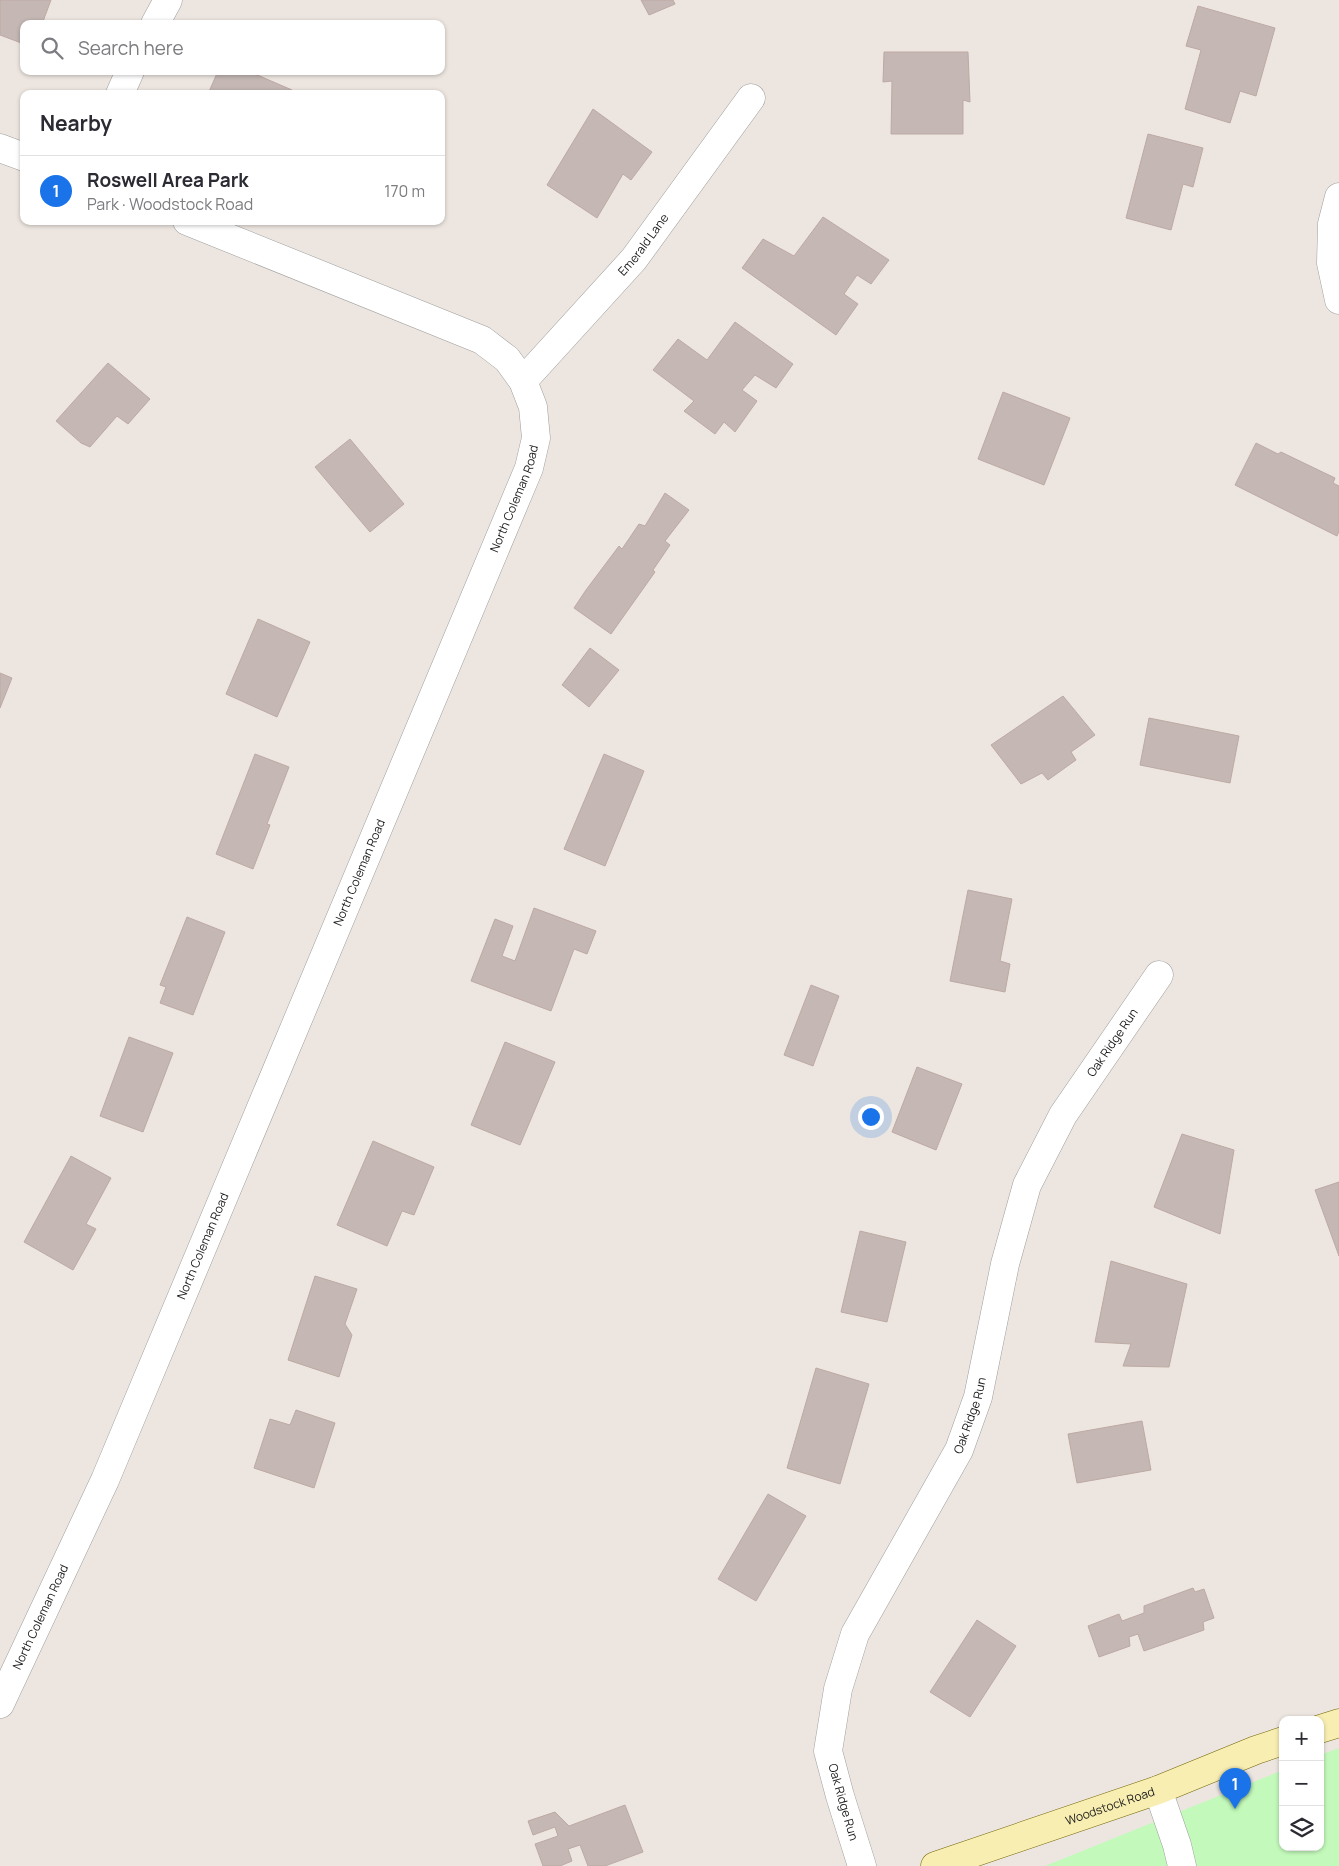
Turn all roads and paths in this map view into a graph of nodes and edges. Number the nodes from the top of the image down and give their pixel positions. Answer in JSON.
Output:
{"nodes":[{"id":1,"x":168,"y":0,"type":"edge"},
{"id":2,"x":157,"y":20,"type":"edge"},
{"id":3,"x":128,"y":75,"type":"edge"},
{"id":4,"x":122,"y":90,"type":"edge"},
{"id":5,"x":752,"y":98,"type":"dead end"},
{"id":6,"x":0,"y":148,"type":"edge"},
{"id":7,"x":20,"y":156,"type":"edge"},
{"id":8,"x":1339,"y":197,"type":"edge"},
{"id":9,"x":197,"y":225,"type":"edge"},
{"id":10,"x":1339,"y":300,"type":"edge"},
{"id":11,"x":523,"y":381,"type":"junction"},
{"id":12,"x":1159,"y":975,"type":"dead end"},
{"id":13,"x":0,"y":1704,"type":"edge"},
{"id":14,"x":1339,"y":1723,"type":"edge"},
{"id":15,"x":1324,"y":1728,"type":"edge"},
{"id":16,"x":1279,"y":1742,"type":"edge"},
{"id":17,"x":1158,"y":1790,"type":"junction"},
{"id":18,"x":862,"y":1866,"type":"edge"},
{"id":19,"x":935,"y":1866,"type":"edge"},
{"id":20,"x":1182,"y":1866,"type":"edge"}],
"edges":[{"from":1,"to":2,"type":"street"},
{"from":3,"to":4,"type":"street"},
{"from":5,"to":11,"type":"street","name":"Emerald Lane"},
{"from":6,"to":7,"type":"street"},
{"from":8,"to":10,"type":"street"},
{"from":9,"to":11,"type":"street","name":"North Coleman Road"},
{"from":11,"to":13,"type":"street","name":"North Coleman Road"},
{"from":12,"to":18,"type":"street","name":"Oak Ridge Run"},
{"from":14,"to":15,"type":"street"},
{"from":16,"to":17,"type":"street","name":"Woodstock Road"},
{"from":17,"to":19,"type":"street","name":"Woodstock Road"},
{"from":17,"to":20,"type":"street"}]}
